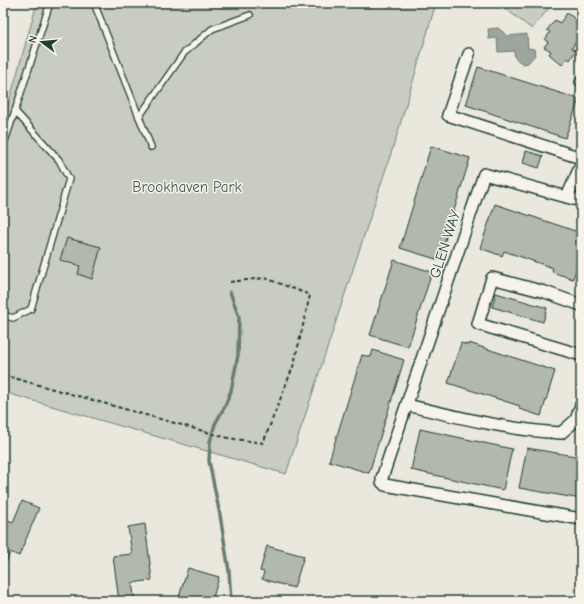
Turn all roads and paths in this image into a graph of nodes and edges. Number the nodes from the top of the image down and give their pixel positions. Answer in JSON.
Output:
{"nodes":[{"id":1,"x":50,"y":3,"type":"edge"},
{"id":2,"x":94,"y":3,"type":"edge"},
{"id":3,"x":250,"y":15,"type":"dead end"},
{"id":4,"x":469,"y":54,"type":"dead end"},
{"id":5,"x":581,"y":78,"type":"edge"},
{"id":6,"x":581,"y":85,"type":"edge"},
{"id":7,"x":15,"y":111,"type":"junction"},
{"id":8,"x":139,"y":117,"type":"junction"},
{"id":9,"x":151,"y":147,"type":"dead end"},
{"id":10,"x":3,"y":148,"type":"edge"},
{"id":11,"x":581,"y":158,"type":"edge"},
{"id":12,"x":581,"y":165,"type":"edge"},
{"id":13,"x":567,"y":197,"type":"junction"},
{"id":14,"x":581,"y":201,"type":"edge"},
{"id":15,"x":229,"y":282,"type":"dead end"},
{"id":16,"x":581,"y":305,"type":"edge"},
{"id":17,"x":3,"y":315,"type":"edge"},
{"id":18,"x":581,"y":355,"type":"edge"},
{"id":19,"x":3,"y":375,"type":"edge"},
{"id":20,"x":407,"y":405,"type":"junction"},
{"id":21,"x":581,"y":405,"type":"edge"},
{"id":22,"x":581,"y":520,"type":"edge"}],
"edges":[{"from":1,"to":7,"type":"lane"},
{"from":2,"to":8,"type":"lane"},
{"from":3,"to":8,"type":"lane"},
{"from":4,"to":11,"type":"street"},
{"from":5,"to":6,"type":"lane"},
{"from":7,"to":10,"type":"lane"},
{"from":7,"to":17,"type":"lane"},
{"from":8,"to":9,"type":"lane"},
{"from":12,"to":13,"type":"street"},
{"from":13,"to":14,"type":"street","name":"GLEN WAY"},
{"from":13,"to":20,"type":"street","name":"GLEN WAY"},
{"from":15,"to":19,"type":"path"},
{"from":16,"to":18,"type":"street"},
{"from":20,"to":21,"type":"street"},
{"from":20,"to":22,"type":"street","name":"GLEN WAY"}]}
